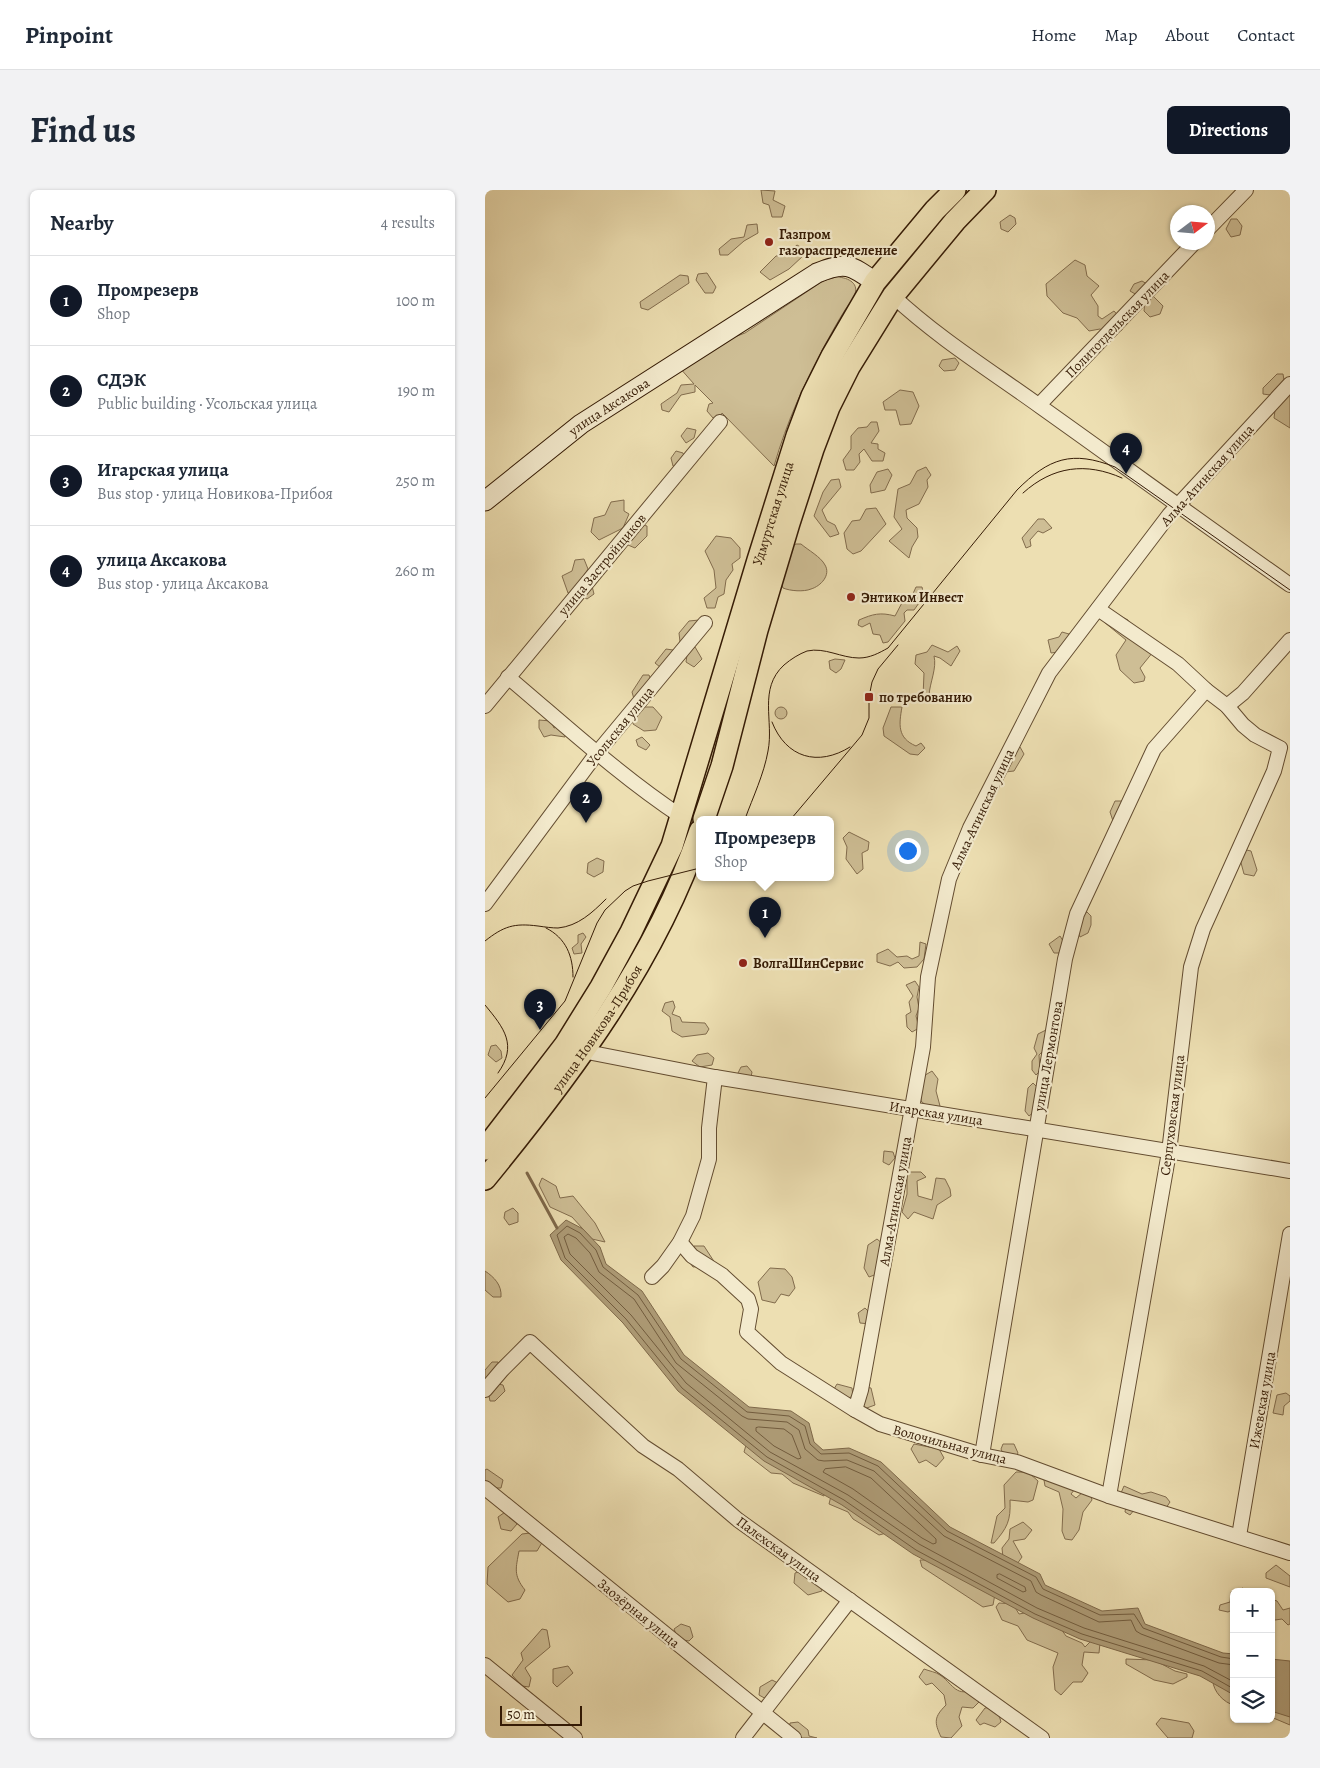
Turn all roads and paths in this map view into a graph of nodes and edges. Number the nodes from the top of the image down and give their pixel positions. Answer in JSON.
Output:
{"nodes":[{"id":1,"x":955,"y":190,"type":"edge"},
{"id":2,"x":985,"y":190,"type":"edge"},
{"id":3,"x":1246,"y":190,"type":"edge"},
{"id":4,"x":1215,"y":222,"type":"edge"},
{"id":5,"x":1187,"y":250,"type":"edge"},
{"id":6,"x":875,"y":282,"type":"junction"},
{"id":7,"x":893,"y":296,"type":"junction"},
{"id":8,"x":1290,"y":384,"type":"edge"},
{"id":9,"x":1039,"y":406,"type":"junction"},
{"id":10,"x":720,"y":422,"type":"dead end"},
{"id":11,"x":485,"y":501,"type":"edge"},
{"id":12,"x":1178,"y":506,"type":"junction"},
{"id":13,"x":1290,"y":585,"type":"edge"},
{"id":14,"x":1098,"y":608,"type":"junction"},
{"id":15,"x":705,"y":623,"type":"dead end"},
{"id":16,"x":1290,"y":640,"type":"edge"},
{"id":17,"x":508,"y":677,"type":"junction"},
{"id":18,"x":1206,"y":690,"type":"junction"},
{"id":19,"x":485,"y":706,"type":"edge"},
{"id":20,"x":1227,"y":706,"type":"junction"},
{"id":21,"x":597,"y":753,"type":"junction"},
{"id":22,"x":705,"y":816,"type":"edge"},
{"id":23,"x":682,"y":817,"type":"junction"},
{"id":24,"x":696,"y":842,"type":"edge"},
{"id":25,"x":661,"y":872,"type":"joint"},
{"id":26,"x":485,"y":904,"type":"edge"},
{"id":27,"x":582,"y":1051,"type":"junction"},
{"id":28,"x":715,"y":1077,"type":"junction"},
{"id":29,"x":912,"y":1110,"type":"junction"},
{"id":30,"x":1036,"y":1129,"type":"junction"},
{"id":31,"x":485,"y":1149,"type":"edge"},
{"id":32,"x":1169,"y":1152,"type":"junction"},
{"id":33,"x":1290,"y":1171,"type":"edge"},
{"id":34,"x":485,"y":1179,"type":"edge"},
{"id":35,"x":1290,"y":1234,"type":"edge"},
{"id":36,"x":680,"y":1242,"type":"junction"},
{"id":37,"x":652,"y":1277,"type":"dead end"},
{"id":38,"x":485,"y":1390,"type":"edge"},
{"id":39,"x":855,"y":1410,"type":"junction"},
{"id":40,"x":982,"y":1455,"type":"junction"},
{"id":41,"x":485,"y":1488,"type":"edge"},
{"id":42,"x":1109,"y":1496,"type":"junction"},
{"id":43,"x":1239,"y":1536,"type":"junction"},
{"id":44,"x":1290,"y":1553,"type":"edge"},
{"id":45,"x":850,"y":1600,"type":"junction"},
{"id":46,"x":485,"y":1665,"type":"edge"},
{"id":47,"x":763,"y":1713,"type":"junction"},
{"id":48,"x":575,"y":1738,"type":"edge"},
{"id":49,"x":743,"y":1738,"type":"edge"},
{"id":50,"x":794,"y":1738,"type":"edge"},
{"id":51,"x":1042,"y":1738,"type":"edge"}],
"edges":[{"from":1,"to":6,"type":"main road","name":"Удмуртская улица"},
{"from":2,"to":7,"type":"main road","name":"Удмуртская улица"},
{"from":3,"to":4,"type":"street"},
{"from":5,"to":9,"type":"street","name":"Политотдельская улица"},
{"from":6,"to":7,"type":"main road"},
{"from":6,"to":11,"type":"street","name":"улица Аксакова"},
{"from":6,"to":23,"type":"main road","name":"Удмуртская улица"},
{"from":7,"to":9,"type":"street"},
{"from":7,"to":22,"type":"main road","name":"Удмуртская улица"},
{"from":8,"to":12,"type":"street","name":"Алма-Атинская улица"},
{"from":9,"to":12,"type":"street"},
{"from":10,"to":17,"type":"street","name":"улица Застройщиков"},
{"from":12,"to":13,"type":"street"},
{"from":12,"to":14,"type":"street","name":"Алма-Атинская улица"},
{"from":14,"to":18,"type":"street"},
{"from":14,"to":29,"type":"street","name":"Алма-Атинская улица"},
{"from":15,"to":21,"type":"street","name":"Усольская улица"},
{"from":16,"to":20,"type":"street"},
{"from":17,"to":19,"type":"street","name":"улица Застройщиков"},
{"from":17,"to":21,"type":"street"},
{"from":18,"to":20,"type":"street"},
{"from":18,"to":30,"type":"street","name":"улица Лермонтова"},
{"from":20,"to":32,"type":"street","name":"Серпуховская улица"},
{"from":21,"to":23,"type":"street"},
{"from":21,"to":26,"type":"street","name":"Усольская улица"},
{"from":23,"to":25,"type":"main road","name":"Удмуртская улица"},
{"from":24,"to":27,"type":"main road","name":"улица Новикова-Прибоя"},
{"from":25,"to":31,"type":"main road","name":"улица Новикова-Прибоя"},
{"from":27,"to":28,"type":"street","name":"Игарская улица"},
{"from":27,"to":34,"type":"main road","name":"улица Новикова-Прибоя"},
{"from":28,"to":29,"type":"street","name":"Игарская улица"},
{"from":28,"to":36,"type":"street"},
{"from":29,"to":30,"type":"street","name":"Игарская улица"},
{"from":29,"to":39,"type":"street","name":"Алма-Атинская улица"},
{"from":30,"to":32,"type":"street","name":"Игарская улица"},
{"from":30,"to":40,"type":"street","name":"улица Лермонтова"},
{"from":32,"to":33,"type":"street","name":"Игарская улица"},
{"from":32,"to":42,"type":"street","name":"Серпуховская улица"},
{"from":35,"to":43,"type":"street","name":"Ижевская улица"},
{"from":36,"to":37,"type":"street"},
{"from":36,"to":39,"type":"street","name":"Волочильная улица"},
{"from":38,"to":45,"type":"street","name":"Палехская улица"},
{"from":39,"to":40,"type":"street","name":"Волочильная улица"},
{"from":40,"to":42,"type":"street","name":"Волочильная улица"},
{"from":41,"to":47,"type":"street","name":"Заозёрная улица"},
{"from":42,"to":43,"type":"street","name":"Волочильная улица"},
{"from":43,"to":44,"type":"street","name":"Волочильная улица"},
{"from":45,"to":47,"type":"street"},
{"from":45,"to":51,"type":"street","name":"Палехская улица"},
{"from":46,"to":48,"type":"street"},
{"from":47,"to":49,"type":"street"},
{"from":47,"to":50,"type":"street","name":"Заозёрная улица"}]}
